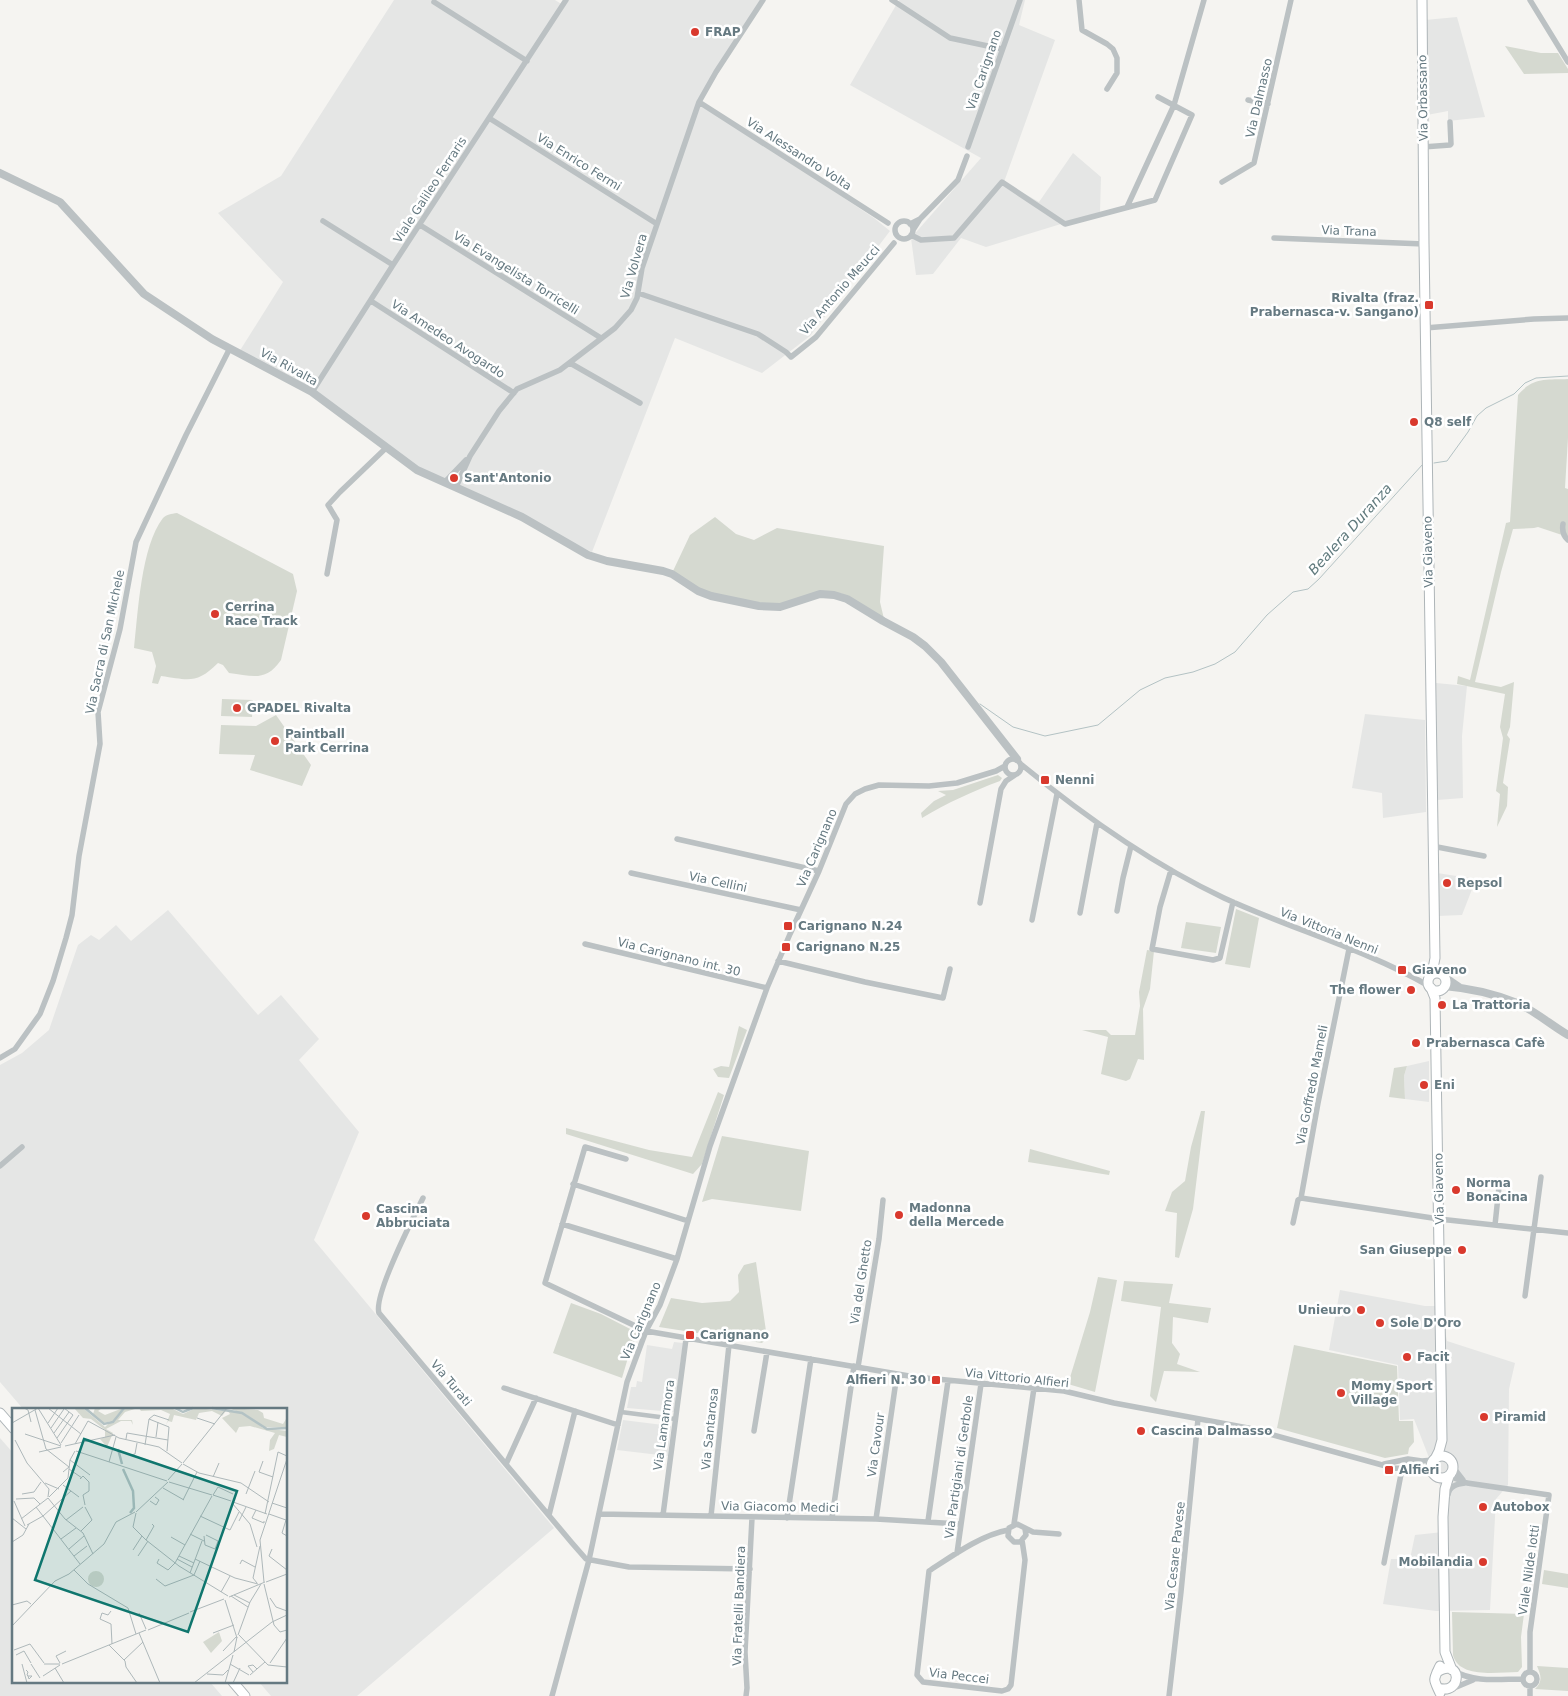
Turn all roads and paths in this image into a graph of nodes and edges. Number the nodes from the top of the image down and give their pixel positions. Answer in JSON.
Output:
{"nodes":[{"id":1,"x":566,"y":0,"type":"edge"},
{"id":2,"x":763,"y":0,"type":"edge"},
{"id":3,"x":892,"y":0,"type":"edge"},
{"id":4,"x":1020,"y":0,"type":"edge"},
{"id":5,"x":1079,"y":0,"type":"edge"},
{"id":6,"x":1204,"y":0,"type":"edge"},
{"id":7,"x":1291,"y":0,"type":"edge"},
{"id":8,"x":1422,"y":0,"type":"edge"},
{"id":9,"x":1530,"y":0,"type":"edge"},
{"id":10,"x":434,"y":2,"type":"dead end"},
{"id":11,"x":1002,"y":49,"type":"junction"},
{"id":12,"x":527,"y":61,"type":"junction"},
{"id":13,"x":1568,"y":62,"type":"edge"},
{"id":14,"x":1107,"y":89,"type":"dead end"},
{"id":15,"x":1158,"y":97,"type":"dead end"},
{"id":16,"x":1248,"y":100,"type":"dead end"},
{"id":17,"x":699,"y":102,"type":"junction"},
{"id":18,"x":1268,"y":104,"type":"junction"},
{"id":19,"x":1174,"y":105,"type":"junction"},
{"id":20,"x":489,"y":118,"type":"junction"},
{"id":21,"x":1450,"y":122,"type":"dead end"},
{"id":22,"x":968,"y":147,"type":"dead end"},
{"id":23,"x":1423,"y":147,"type":"junction"},
{"id":24,"x":967,"y":156,"type":"dead end"},
{"id":25,"x":0,"y":173,"type":"edge"},
{"id":26,"x":1222,"y":182,"type":"dead end"},
{"id":27,"x":1127,"y":207,"type":"junction"},
{"id":28,"x":323,"y":221,"type":"dead end"},
{"id":29,"x":888,"y":223,"type":"junction"},
{"id":30,"x":899,"y":223,"type":"junction"},
{"id":31,"x":657,"y":224,"type":"junction"},
{"id":32,"x":420,"y":225,"type":"junction"},
{"id":33,"x":911,"y":229,"type":"junction"},
{"id":34,"x":897,"y":235,"type":"junction"},
{"id":35,"x":1274,"y":238,"type":"dead end"},
{"id":36,"x":1424,"y":244,"type":"junction"},
{"id":37,"x":393,"y":265,"type":"junction"},
{"id":38,"x":638,"y":292,"type":"junction"},
{"id":39,"x":371,"y":301,"type":"junction"},
{"id":40,"x":1568,"y":318,"type":"edge"},
{"id":41,"x":1425,"y":328,"type":"junction"},
{"id":42,"x":601,"y":338,"type":"junction"},
{"id":43,"x":230,"y":348,"type":"junction"},
{"id":44,"x":570,"y":363,"type":"junction"},
{"id":45,"x":312,"y":392,"type":"junction"},
{"id":46,"x":514,"y":393,"type":"junction"},
{"id":47,"x":640,"y":403,"type":"dead end"},
{"id":48,"x":386,"y":448,"type":"junction"},
{"id":49,"x":470,"y":456,"type":"junction"},
{"id":50,"x":444,"y":482,"type":"junction"},
{"id":51,"x":456,"y":487,"type":"junction"},
{"id":52,"x":1563,"y":524,"type":"dead end"},
{"id":53,"x":1568,"y":540,"type":"edge"},
{"id":54,"x":327,"y":574,"type":"dead end"},
{"id":55,"x":1017,"y":761,"type":"junction"},
{"id":56,"x":1006,"y":770,"type":"junction"},
{"id":57,"x":1017,"y":774,"type":"junction"},
{"id":58,"x":1033,"y":775,"type":"junction"},
{"id":59,"x":1006,"y":781,"type":"junction"},
{"id":60,"x":1057,"y":794,"type":"junction"},
{"id":61,"x":1097,"y":823,"type":"junction"},
{"id":62,"x":678,"y":839,"type":"dead end"},
{"id":63,"x":1131,"y":846,"type":"junction"},
{"id":64,"x":1432,"y":846,"type":"junction"},
{"id":65,"x":1484,"y":856,"type":"dead end"},
{"id":66,"x":1171,"y":870,"type":"junction"},
{"id":67,"x":819,"y":871,"type":"junction"},
{"id":68,"x":631,"y":873,"type":"dead end"},
{"id":69,"x":1233,"y":902,"type":"junction"},
{"id":70,"x":980,"y":903,"type":"dead end"},
{"id":71,"x":801,"y":910,"type":"junction"},
{"id":72,"x":1117,"y":911,"type":"dead end"},
{"id":73,"x":1080,"y":913,"type":"dead end"},
{"id":74,"x":1032,"y":920,"type":"dead end"},
{"id":75,"x":586,"y":944,"type":"dead end"},
{"id":76,"x":1349,"y":949,"type":"junction"},
{"id":77,"x":778,"y":961,"type":"junction"},
{"id":78,"x":950,"y":969,"type":"dead end"},
{"id":79,"x":1436,"y":975,"type":"junction"},
{"id":80,"x":1417,"y":980,"type":"junction"},
{"id":81,"x":1430,"y":987,"type":"junction"},
{"id":82,"x":767,"y":988,"type":"junction"},
{"id":83,"x":1442,"y":988,"type":"junction"},
{"id":84,"x":1464,"y":989,"type":"junction"},
{"id":85,"x":1435,"y":998,"type":"junction"},
{"id":86,"x":1568,"y":1035,"type":"edge"},
{"id":87,"x":0,"y":1058,"type":"edge"},
{"id":88,"x":22,"y":1146,"type":"dead end"},
{"id":89,"x":626,"y":1159,"type":"dead end"},
{"id":90,"x":0,"y":1166,"type":"edge"},
{"id":91,"x":1541,"y":1177,"type":"dead end"},
{"id":92,"x":574,"y":1184,"type":"junction"},
{"id":93,"x":1499,"y":1187,"type":"dead end"},
{"id":94,"x":423,"y":1198,"type":"dead end"},
{"id":95,"x":1301,"y":1198,"type":"junction"},
{"id":96,"x":883,"y":1200,"type":"dead end"},
{"id":97,"x":1439,"y":1219,"type":"junction"},
{"id":98,"x":688,"y":1221,"type":"junction"},
{"id":99,"x":1293,"y":1223,"type":"dead end"},
{"id":100,"x":562,"y":1224,"type":"junction"},
{"id":101,"x":1495,"y":1225,"type":"junction"},
{"id":102,"x":1535,"y":1230,"type":"junction"},
{"id":103,"x":1568,"y":1233,"type":"edge"},
{"id":104,"x":677,"y":1259,"type":"junction"},
{"id":105,"x":1525,"y":1296,"type":"dead end"},
{"id":106,"x":646,"y":1331,"type":"junction"},
{"id":107,"x":686,"y":1339,"type":"junction"},
{"id":108,"x":729,"y":1345,"type":"junction"},
{"id":109,"x":767,"y":1352,"type":"junction"},
{"id":110,"x":810,"y":1359,"type":"junction"},
{"id":111,"x":856,"y":1367,"type":"junction"},
{"id":112,"x":897,"y":1374,"type":"junction"},
{"id":113,"x":948,"y":1381,"type":"junction"},
{"id":114,"x":981,"y":1384,"type":"junction"},
{"id":115,"x":504,"y":1388,"type":"dead end"},
{"id":116,"x":1034,"y":1388,"type":"junction"},
{"id":117,"x":536,"y":1398,"type":"junction"},
{"id":118,"x":575,"y":1411,"type":"junction"},
{"id":119,"x":621,"y":1412,"type":"junction"},
{"id":120,"x":0,"y":1413,"type":"edge"},
{"id":121,"x":675,"y":1419,"type":"junction"},
{"id":122,"x":1198,"y":1419,"type":"junction"},
{"id":123,"x":618,"y":1426,"type":"junction"},
{"id":124,"x":12,"y":1427,"type":"edge"},
{"id":125,"x":754,"y":1431,"type":"dead end"},
{"id":126,"x":1442,"y":1440,"type":"junction"},
{"id":127,"x":1434,"y":1459,"type":"junction"},
{"id":128,"x":1417,"y":1461,"type":"junction"},
{"id":129,"x":506,"y":1464,"type":"junction"},
{"id":130,"x":1382,"y":1464,"type":"junction"},
{"id":131,"x":1450,"y":1467,"type":"junction"},
{"id":132,"x":1402,"y":1469,"type":"junction"},
{"id":133,"x":1433,"y":1474,"type":"junction"},
{"id":134,"x":1467,"y":1483,"type":"junction"},
{"id":135,"x":599,"y":1514,"type":"junction"},
{"id":136,"x":549,"y":1515,"type":"junction"},
{"id":137,"x":663,"y":1515,"type":"junction"},
{"id":138,"x":711,"y":1516,"type":"junction"},
{"id":139,"x":1443,"y":1517,"type":"junction"},
{"id":140,"x":752,"y":1518,"type":"junction"},
{"id":141,"x":787,"y":1518,"type":"junction"},
{"id":142,"x":832,"y":1518,"type":"junction"},
{"id":143,"x":876,"y":1520,"type":"junction"},
{"id":144,"x":928,"y":1522,"type":"junction"},
{"id":145,"x":960,"y":1524,"type":"junction"},
{"id":146,"x":1016,"y":1524,"type":"junction"},
{"id":147,"x":1008,"y":1530,"type":"junction"},
{"id":148,"x":992,"y":1534,"type":"junction"},
{"id":149,"x":1059,"y":1534,"type":"dead end"},
{"id":150,"x":1022,"y":1537,"type":"junction"},
{"id":151,"x":1009,"y":1538,"type":"junction"},
{"id":152,"x":956,"y":1553,"type":"junction"},
{"id":153,"x":589,"y":1560,"type":"junction"},
{"id":154,"x":1384,"y":1563,"type":"dead end"},
{"id":155,"x":750,"y":1569,"type":"junction"},
{"id":156,"x":1445,"y":1652,"type":"junction"},
{"id":157,"x":1452,"y":1670,"type":"junction"},
{"id":158,"x":1530,"y":1671,"type":"junction"},
{"id":159,"x":1437,"y":1672,"type":"junction"},
{"id":160,"x":1523,"y":1679,"type":"junction"},
{"id":161,"x":1477,"y":1680,"type":"junction"},
{"id":162,"x":235,"y":1684,"type":"edge"},
{"id":163,"x":1530,"y":1686,"type":"junction"},
{"id":164,"x":1438,"y":1690,"type":"edge"},
{"id":165,"x":1451,"y":1692,"type":"edge"},
{"id":166,"x":245,"y":1696,"type":"edge"},
{"id":167,"x":552,"y":1696,"type":"edge"},
{"id":168,"x":746,"y":1696,"type":"edge"},
{"id":169,"x":1169,"y":1696,"type":"edge"},
{"id":170,"x":1431,"y":1696,"type":"edge"},
{"id":171,"x":1530,"y":1696,"type":"edge"}],
"edges":[{"from":1,"to":12,"type":"street","name":"Viale Galileo Ferraris"},
{"from":2,"to":17,"type":"street","name":"Via Volvera"},
{"from":3,"to":11,"type":"street"},
{"from":4,"to":11,"type":"street","name":"Via Carignano"},
{"from":5,"to":14,"type":"street"},
{"from":6,"to":19,"type":"street"},
{"from":7,"to":18,"type":"street","name":"Via Dalmasso"},
{"from":8,"to":23,"type":"main road","name":"Via Orbassano"},
{"from":9,"to":13,"type":"street"},
{"from":10,"to":12,"type":"street"},
{"from":11,"to":22,"type":"street","name":"Via Carignano"},
{"from":12,"to":20,"type":"street","name":"Viale Galileo Ferraris"},
{"from":15,"to":19,"type":"street"},
{"from":16,"to":18,"type":"street"},
{"from":17,"to":29,"type":"street","name":"Via Alessandro Volta"},
{"from":17,"to":31,"type":"street","name":"Via Volvera"},
{"from":18,"to":26,"type":"street","name":"Via Dalmasso"},
{"from":19,"to":27,"type":"street"},
{"from":19,"to":27,"type":"street"},
{"from":20,"to":31,"type":"street","name":"Via Enrico Fermi"},
{"from":20,"to":32,"type":"street","name":"Viale Galileo Ferraris"},
{"from":21,"to":23,"type":"street","name":"Via Orbassano"},
{"from":23,"to":36,"type":"main road","name":"Via Giaveno"},
{"from":24,"to":33,"type":"street"},
{"from":25,"to":43,"type":"street","name":"Via Rivalta"},
{"from":27,"to":33,"type":"street"},
{"from":28,"to":37,"type":"street"},
{"from":29,"to":30,"type":"street"},
{"from":29,"to":34,"type":"street","name":"Via Alessandro Volta"},
{"from":30,"to":33,"type":"street"},
{"from":30,"to":34,"type":"street"},
{"from":31,"to":38,"type":"street","name":"Via Volvera"},
{"from":32,"to":37,"type":"street","name":"Viale Galileo Ferraris"},
{"from":32,"to":42,"type":"street","name":"Via Evangelista Torricelli"},
{"from":33,"to":34,"type":"street"},
{"from":34,"to":38,"type":"street","name":"Via Antonio Meucci"},
{"from":35,"to":36,"type":"street","name":"Via Trana"},
{"from":36,"to":41,"type":"main road","name":"Via Giaveno"},
{"from":37,"to":39,"type":"street","name":"Viale Galileo Ferraris"},
{"from":38,"to":42,"type":"street","name":"Via Volvera"},
{"from":39,"to":45,"type":"street","name":"Viale Galileo Ferraris"},
{"from":39,"to":46,"type":"street","name":"Via Amedeo Avogardo"},
{"from":40,"to":41,"type":"street"},
{"from":41,"to":64,"type":"main road","name":"Via Giaveno"},
{"from":42,"to":44,"type":"street","name":"Via Volvera"},
{"from":43,"to":45,"type":"street","name":"Via Rivalta"},
{"from":43,"to":87,"type":"street","name":"Via Sacra di San Michele"},
{"from":44,"to":46,"type":"street","name":"Via Volvera"},
{"from":44,"to":47,"type":"street"},
{"from":45,"to":48,"type":"street","name":"Via Rivalta"},
{"from":46,"to":49,"type":"street","name":"Via Volvera"},
{"from":48,"to":50,"type":"street","name":"Via Rivalta"},
{"from":48,"to":54,"type":"street"},
{"from":49,"to":50,"type":"street","name":"Via Volvera"},
{"from":49,"to":51,"type":"street","name":"Via Volvera"},
{"from":50,"to":51,"type":"street","name":"Via Rivalta"},
{"from":51,"to":55,"type":"street","name":"Via Rivalta"},
{"from":52,"to":53,"type":"street"},
{"from":55,"to":56,"type":"street"},
{"from":55,"to":57,"type":"street"},
{"from":55,"to":58,"type":"street","name":"Via Vittoria Nenni"},
{"from":56,"to":57,"type":"street","name":"Via Vittoria Nenni"},
{"from":56,"to":59,"type":"street"},
{"from":56,"to":67,"type":"street","name":"Via Carignano"},
{"from":57,"to":58,"type":"street","name":"Via Vittoria Nenni"},
{"from":57,"to":59,"type":"street"},
{"from":58,"to":60,"type":"street","name":"Via Vittoria Nenni"},
{"from":59,"to":70,"type":"street"},
{"from":60,"to":61,"type":"street","name":"Via Vittoria Nenni"},
{"from":60,"to":74,"type":"street"},
{"from":61,"to":63,"type":"street","name":"Via Vittoria Nenni"},
{"from":61,"to":73,"type":"street"},
{"from":62,"to":67,"type":"street"},
{"from":63,"to":66,"type":"street","name":"Via Vittoria Nenni"},
{"from":63,"to":72,"type":"street"},
{"from":64,"to":65,"type":"street"},
{"from":64,"to":79,"type":"main road","name":"Via Giaveno"},
{"from":66,"to":69,"type":"street","name":"Via Vittoria Nenni"},
{"from":66,"to":69,"type":"street"},
{"from":67,"to":71,"type":"street","name":"Via Carignano"},
{"from":68,"to":71,"type":"street","name":"Via Cellini"},
{"from":69,"to":76,"type":"street","name":"Via Vittoria Nenni"},
{"from":71,"to":77,"type":"street","name":"Via Carignano"},
{"from":75,"to":82,"type":"street","name":"Via Carignano int. 30"},
{"from":76,"to":80,"type":"street","name":"Via Vittoria Nenni"},
{"from":76,"to":95,"type":"street","name":"Via Goffredo Mameli"},
{"from":77,"to":78,"type":"street"},
{"from":77,"to":82,"type":"street","name":"Via Carignano"},
{"from":79,"to":80,"type":"street"},
{"from":79,"to":81,"type":"main road","name":"Via Giaveno"},
{"from":79,"to":83,"type":"main road","name":"Via Giaveno"},
{"from":79,"to":84,"type":"street"},
{"from":80,"to":81,"type":"street","name":"Via Vittoria Nenni"},
{"from":81,"to":83,"type":"main road"},
{"from":81,"to":85,"type":"main road","name":"Via Giaveno"},
{"from":82,"to":98,"type":"street","name":"Via Carignano"},
{"from":83,"to":84,"type":"street"},
{"from":83,"to":85,"type":"main road"},
{"from":84,"to":86,"type":"street"},
{"from":85,"to":97,"type":"main road","name":"Via Giaveno"},
{"from":88,"to":90,"type":"street"},
{"from":89,"to":92,"type":"street"},
{"from":91,"to":102,"type":"street"},
{"from":92,"to":98,"type":"street"},
{"from":92,"to":100,"type":"street"},
{"from":93,"to":101,"type":"street"},
{"from":94,"to":129,"type":"street","name":"Via Turati"},
{"from":95,"to":97,"type":"street"},
{"from":95,"to":99,"type":"street","name":"Via Goffredo Mameli"},
{"from":96,"to":111,"type":"street","name":"Via del Ghetto"},
{"from":97,"to":101,"type":"street"},
{"from":97,"to":126,"type":"main road","name":"Via Giaveno"},
{"from":98,"to":104,"type":"street","name":"Via Carignano"},
{"from":100,"to":104,"type":"street"},
{"from":100,"to":106,"type":"street","name":"Via Vittorio Alfieri"},
{"from":101,"to":102,"type":"street"},
{"from":102,"to":103,"type":"street"},
{"from":102,"to":105,"type":"street"},
{"from":104,"to":106,"type":"street","name":"Via Carignano"},
{"from":106,"to":107,"type":"street","name":"Via Vittorio Alfieri"},
{"from":106,"to":119,"type":"street","name":"Via Carignano"},
{"from":107,"to":108,"type":"street","name":"Via Vittorio Alfieri"},
{"from":107,"to":121,"type":"street","name":"Via Lamarmora"},
{"from":108,"to":109,"type":"street","name":"Via Vittorio Alfieri"},
{"from":108,"to":138,"type":"street","name":"Via Santarosa"},
{"from":109,"to":110,"type":"street","name":"Via Vittorio Alfieri"},
{"from":109,"to":125,"type":"street"},
{"from":110,"to":111,"type":"street","name":"Via Vittorio Alfieri"},
{"from":110,"to":141,"type":"street"},
{"from":111,"to":112,"type":"street","name":"Via Vittorio Alfieri"},
{"from":111,"to":142,"type":"street","name":"Via del Ghetto"},
{"from":112,"to":113,"type":"street","name":"Via Vittorio Alfieri"},
{"from":112,"to":143,"type":"street","name":"Via Cavour"},
{"from":113,"to":114,"type":"street","name":"Via Vittorio Alfieri"},
{"from":113,"to":144,"type":"street"},
{"from":114,"to":116,"type":"street","name":"Via Vittorio Alfieri"},
{"from":114,"to":145,"type":"street","name":"Via Partigiani di Gerbole"},
{"from":115,"to":117,"type":"street"},
{"from":116,"to":122,"type":"street","name":"Via Vittorio Alfieri"},
{"from":116,"to":146,"type":"street"},
{"from":117,"to":118,"type":"street"},
{"from":117,"to":129,"type":"street"},
{"from":118,"to":123,"type":"street"},
{"from":118,"to":136,"type":"street"},
{"from":119,"to":121,"type":"street"},
{"from":119,"to":123,"type":"street","name":"Via Carignano"},
{"from":120,"to":124,"type":"main road"},
{"from":121,"to":137,"type":"street","name":"Via Lamarmora"},
{"from":122,"to":130,"type":"street","name":"Via Vittorio Alfieri"},
{"from":122,"to":169,"type":"street","name":"Via Cesare Pavese"},
{"from":123,"to":135,"type":"street","name":"Via Carignano"},
{"from":126,"to":127,"type":"main road","name":"Via Giaveno"},
{"from":126,"to":131,"type":"main road","name":"Via Giaveno"},
{"from":127,"to":128,"type":"street","name":"Via Vittorio Alfieri"},
{"from":127,"to":131,"type":"main road"},
{"from":127,"to":133,"type":"main road","name":"Via Giaveno"},
{"from":128,"to":130,"type":"street","name":"Via Vittorio Alfieri"},
{"from":128,"to":132,"type":"street","name":"Via Vittorio Alfieri"},
{"from":129,"to":136,"type":"street","name":"Via Turati"},
{"from":130,"to":132,"type":"street","name":"Via Vittorio Alfieri"},
{"from":131,"to":133,"type":"main road"},
{"from":131,"to":134,"type":"street"},
{"from":131,"to":134,"type":"street"},
{"from":131,"to":139,"type":"main road","name":"Via Giaveno"},
{"from":132,"to":133,"type":"street","name":"Via Vittorio Alfieri"},
{"from":132,"to":154,"type":"street"},
{"from":133,"to":139,"type":"main road","name":"Via Giaveno"},
{"from":134,"to":139,"type":"street","name":"Via Giaveno"},
{"from":134,"to":158,"type":"street","name":"Viale Nilde Iotti"},
{"from":135,"to":137,"type":"street","name":"Via Giacomo Medici"},
{"from":135,"to":153,"type":"street","name":"Via Carignano"},
{"from":136,"to":153,"type":"street","name":"Via Turati"},
{"from":137,"to":138,"type":"street","name":"Via Giacomo Medici"},
{"from":138,"to":140,"type":"street","name":"Via Giacomo Medici"},
{"from":139,"to":156,"type":"main road","name":"Via Giaveno"},
{"from":140,"to":141,"type":"street","name":"Via Giacomo Medici"},
{"from":140,"to":155,"type":"street","name":"Via Fratelli Bandiera"},
{"from":141,"to":142,"type":"street","name":"Via Giacomo Medici"},
{"from":142,"to":143,"type":"street","name":"Via Giacomo Medici"},
{"from":143,"to":144,"type":"street","name":"Via Giacomo Medici"},
{"from":144,"to":145,"type":"street","name":"Via Giacomo Medici"},
{"from":145,"to":152,"type":"street","name":"Via Partigiani di Gerbole"},
{"from":146,"to":147,"type":"street"},
{"from":146,"to":150,"type":"street"},
{"from":147,"to":148,"type":"street","name":"Via Peccei"},
{"from":147,"to":151,"type":"street"},
{"from":148,"to":151,"type":"street"},
{"from":148,"to":152,"type":"street","name":"Via Peccei"},
{"from":149,"to":150,"type":"street"},
{"from":150,"to":151,"type":"street"},
{"from":150,"to":152,"type":"street","name":"Via Peccei"},
{"from":153,"to":155,"type":"street"},
{"from":153,"to":167,"type":"street","name":"Via Carignano"},
{"from":155,"to":168,"type":"street","name":"Via Fratelli Bandiera"},
{"from":156,"to":157,"type":"main road","name":"Via Giaveno"},
{"from":156,"to":159,"type":"main road","name":"Via Giaveno"},
{"from":157,"to":159,"type":"main road"},
{"from":157,"to":161,"type":"street"},
{"from":157,"to":165,"type":"main road","name":"Via Giaveno"},
{"from":158,"to":160,"type":"street"},
{"from":158,"to":163,"type":"street","name":"Viale Nilde Iotti"},
{"from":159,"to":164,"type":"main road","name":"Via Giaveno"},
{"from":160,"to":161,"type":"street"},
{"from":160,"to":163,"type":"street"},
{"from":161,"to":165,"type":"street"},
{"from":162,"to":166,"type":"main road"},
{"from":163,"to":171,"type":"street","name":"Viale Nilde Iotti"},
{"from":164,"to":165,"type":"main road"},
{"from":164,"to":170,"type":"main road"}]}
